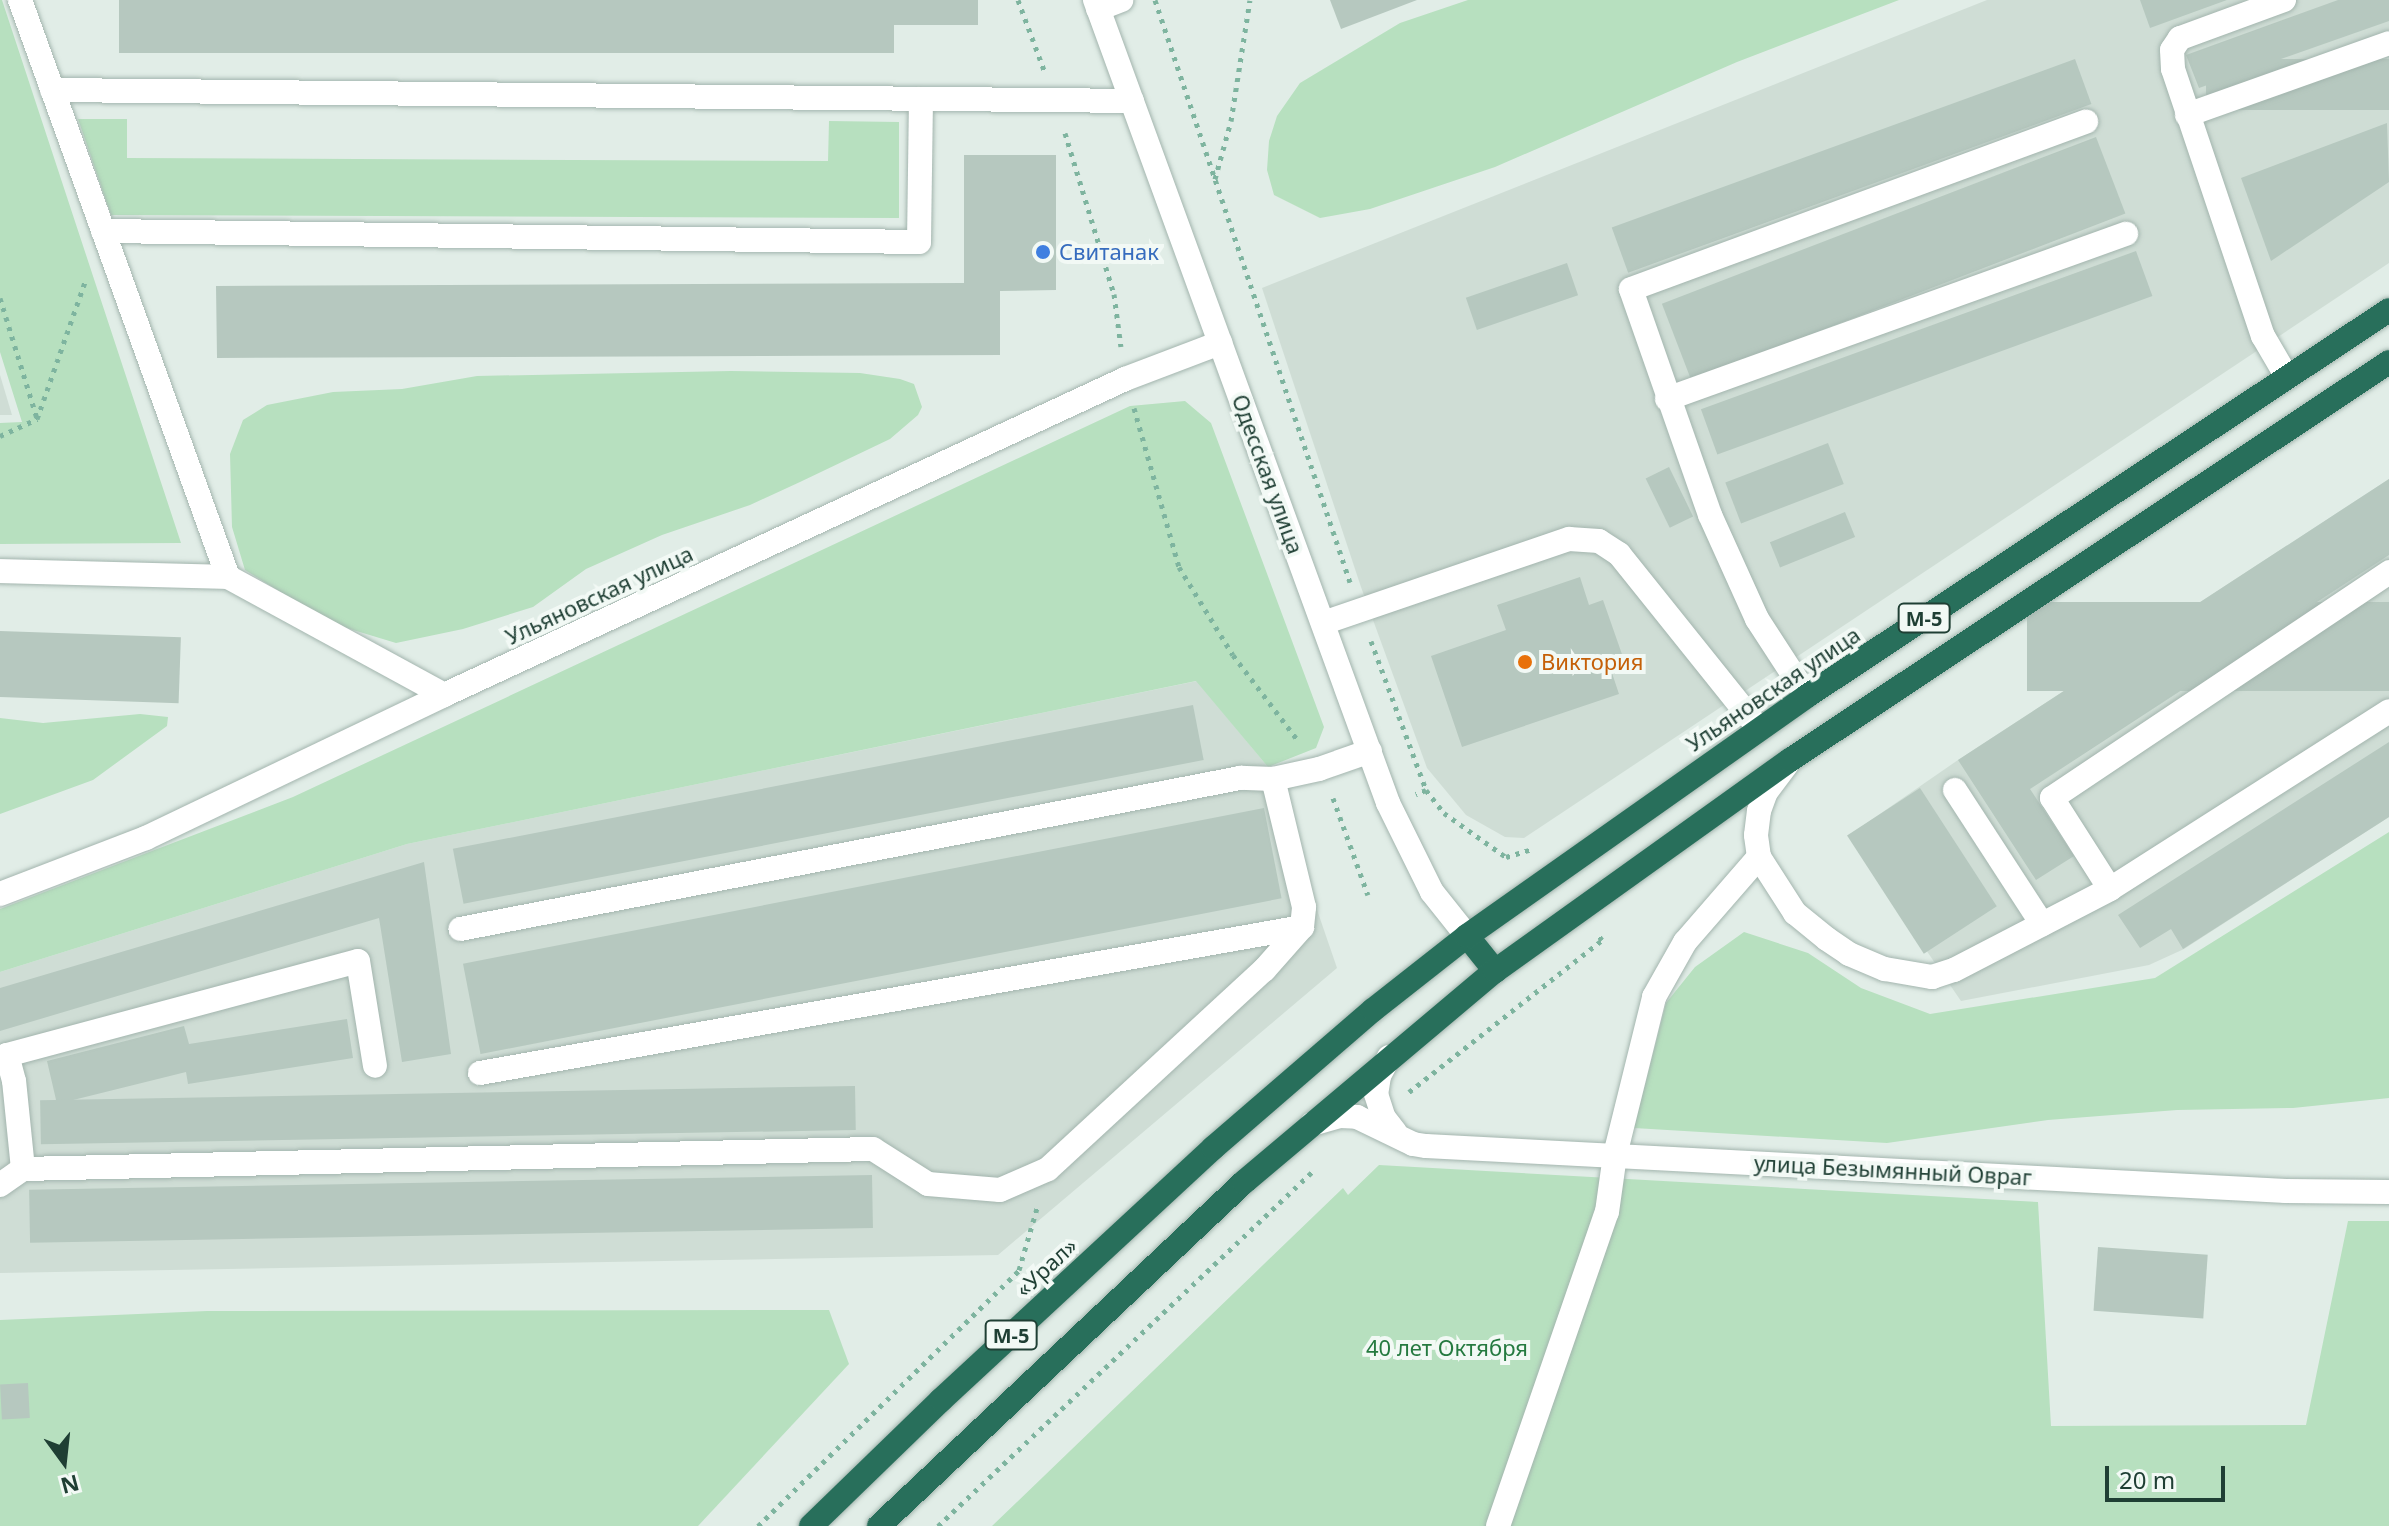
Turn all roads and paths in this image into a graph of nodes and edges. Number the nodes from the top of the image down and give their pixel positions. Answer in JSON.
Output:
{"nodes":[{"id":1,"x":20,"y":0,"type":"edge"},
{"id":2,"x":1018,"y":0,"type":"edge"},
{"id":3,"x":1121,"y":0,"type":"edge"},
{"id":4,"x":1155,"y":0,"type":"edge"},
{"id":5,"x":1250,"y":0,"type":"edge"},
{"id":6,"x":2284,"y":0,"type":"edge"},
{"id":7,"x":1096,"y":5,"type":"edge"},
{"id":8,"x":2389,"y":43,"type":"edge"},
{"id":9,"x":52,"y":90,"type":"junction"},
{"id":10,"x":921,"y":99,"type":"junction"},
{"id":11,"x":1055,"y":101,"type":"junction"},
{"id":12,"x":1132,"y":101,"type":"junction"},
{"id":13,"x":2187,"y":115,"type":"junction"},
{"id":14,"x":2086,"y":122,"type":"dead end"},
{"id":15,"x":1215,"y":179,"type":"junction"},
{"id":16,"x":103,"y":231,"type":"junction"},
{"id":17,"x":2126,"y":234,"type":"dead end"},
{"id":18,"x":0,"y":298,"type":"edge"},
{"id":19,"x":2389,"y":310,"type":"edge"},
{"id":20,"x":1220,"y":343,"type":"junction"},
{"id":21,"x":2389,"y":362,"type":"edge"},
{"id":22,"x":2287,"y":377,"type":"junction"},
{"id":23,"x":1125,"y":379,"type":"junction"},
{"id":24,"x":1667,"y":399,"type":"junction"},
{"id":25,"x":37,"y":419,"type":"junction"},
{"id":26,"x":0,"y":436,"type":"edge"},
{"id":27,"x":0,"y":571,"type":"edge"},
{"id":28,"x":2389,"y":572,"type":"edge"},
{"id":29,"x":228,"y":577,"type":"junction"},
{"id":30,"x":1360,"y":610,"type":"junction"},
{"id":31,"x":1323,"y":623,"type":"junction"},
{"id":32,"x":444,"y":695,"type":"junction"},
{"id":33,"x":1807,"y":696,"type":"junction"},
{"id":34,"x":2389,"y":711,"type":"edge"},
{"id":35,"x":1759,"y":729,"type":"junction"},
{"id":36,"x":1370,"y":751,"type":"junction"},
{"id":37,"x":1790,"y":760,"type":"junction"},
{"id":38,"x":1319,"y":769,"type":"junction"},
{"id":39,"x":1273,"y":779,"type":"junction"},
{"id":40,"x":1426,"y":790,"type":"junction"},
{"id":41,"x":1955,"y":790,"type":"dead end"},
{"id":42,"x":1388,"y":803,"type":"junction"},
{"id":43,"x":1710,"y":816,"type":"junction"},
{"id":44,"x":1758,"y":846,"type":"junction"},
{"id":45,"x":1551,"y":873,"type":"junction"},
{"id":46,"x":2110,"y":889,"type":"junction"},
{"id":47,"x":0,"y":894,"type":"edge"},
{"id":48,"x":1368,"y":895,"type":"dead end"},
{"id":49,"x":1578,"y":909,"type":"junction"},
{"id":50,"x":2042,"y":924,"type":"junction"},
{"id":51,"x":1302,"y":927,"type":"junction"},
{"id":52,"x":460,"y":929,"type":"dead end"},
{"id":53,"x":1467,"y":936,"type":"junction"},
{"id":54,"x":1495,"y":971,"type":"junction"},
{"id":55,"x":1390,"y":1056,"type":"junction"},
{"id":56,"x":375,"y":1066,"type":"dead end"},
{"id":57,"x":480,"y":1073,"type":"dead end"},
{"id":58,"x":1382,"y":1113,"type":"junction"},
{"id":59,"x":1306,"y":1127,"type":"junction"},
{"id":60,"x":1400,"y":1137,"type":"junction"},
{"id":61,"x":1213,"y":1148,"type":"joint"},
{"id":62,"x":1615,"y":1155,"type":"junction"},
{"id":63,"x":1317,"y":1167,"type":"dead end"},
{"id":64,"x":23,"y":1169,"type":"junction"},
{"id":65,"x":1048,"y":1169,"type":"junction"},
{"id":66,"x":0,"y":1185,"type":"edge"},
{"id":67,"x":2389,"y":1192,"type":"edge"},
{"id":68,"x":758,"y":1526,"type":"edge"},
{"id":69,"x":811,"y":1526,"type":"edge"},
{"id":70,"x":879,"y":1526,"type":"edge"},
{"id":71,"x":938,"y":1526,"type":"edge"},
{"id":72,"x":1498,"y":1526,"type":"edge"}],
"edges":[{"from":1,"to":9,"type":"street"},
{"from":2,"to":11,"type":"path"},
{"from":3,"to":7,"type":"street"},
{"from":4,"to":15,"type":"path"},
{"from":5,"to":15,"type":"path"},
{"from":6,"to":13,"type":"street"},
{"from":7,"to":12,"type":"street","name":"Одесская улица"},
{"from":8,"to":13,"type":"street"},
{"from":9,"to":10,"type":"street"},
{"from":9,"to":16,"type":"street"},
{"from":10,"to":11,"type":"street"},
{"from":10,"to":16,"type":"street"},
{"from":11,"to":12,"type":"street"},
{"from":11,"to":23,"type":"path"},
{"from":12,"to":20,"type":"street","name":"Одесская улица"},
{"from":13,"to":22,"type":"street"},
{"from":14,"to":24,"type":"street"},
{"from":15,"to":30,"type":"path"},
{"from":16,"to":25,"type":"path"},
{"from":16,"to":29,"type":"street"},
{"from":17,"to":24,"type":"street"},
{"from":18,"to":25,"type":"path"},
{"from":19,"to":22,"type":"highway","name":"Ульяновская улица","number":"М-5"},
{"from":20,"to":23,"type":"street","name":"Ульяновская улица"},
{"from":20,"to":31,"type":"street","name":"Одесская улица"},
{"from":21,"to":37,"type":"highway","number":"М-5"},
{"from":22,"to":33,"type":"highway","name":"Ульяновская улица","number":"М-5"},
{"from":23,"to":32,"type":"street","name":"Ульяновская улица"},
{"from":23,"to":38,"type":"path"},
{"from":24,"to":33,"type":"street"},
{"from":25,"to":26,"type":"path"},
{"from":27,"to":29,"type":"street"},
{"from":28,"to":46,"type":"street"},
{"from":29,"to":32,"type":"street"},
{"from":30,"to":31,"type":"street"},
{"from":30,"to":35,"type":"street"},
{"from":30,"to":40,"type":"path"},
{"from":31,"to":36,"type":"street","name":"Одесская улица"},
{"from":32,"to":47,"type":"street","name":"Ульяновская улица"},
{"from":33,"to":35,"type":"highway","name":"Ульяновская улица","number":"М-5"},
{"from":34,"to":46,"type":"street"},
{"from":35,"to":45,"type":"highway","name":"Ульяновская улица","number":"М-5"},
{"from":36,"to":38,"type":"street"},
{"from":36,"to":42,"type":"street","name":"Одесская улица"},
{"from":37,"to":43,"type":"highway","number":"М-5"},
{"from":37,"to":44,"type":"street"},
{"from":38,"to":39,"type":"street"},
{"from":38,"to":48,"type":"path"},
{"from":39,"to":51,"type":"street"},
{"from":39,"to":52,"type":"street"},
{"from":40,"to":42,"type":"path"},
{"from":40,"to":45,"type":"path"},
{"from":41,"to":50,"type":"street"},
{"from":42,"to":53,"type":"street","name":"Одесская улица"},
{"from":43,"to":44,"type":"street"},
{"from":43,"to":49,"type":"highway","number":"М-5"},
{"from":44,"to":50,"type":"street"},
{"from":44,"to":62,"type":"street"},
{"from":45,"to":53,"type":"highway","name":"Ульяновская улица","number":"М-5"},
{"from":46,"to":50,"type":"street"},
{"from":49,"to":54,"type":"highway","number":"М-5"},
{"from":49,"to":58,"type":"path"},
{"from":51,"to":57,"type":"street"},
{"from":51,"to":65,"type":"street"},
{"from":53,"to":54,"type":"highway"},
{"from":53,"to":61,"type":"highway","name":"Ульяновская улица","number":"М-5"},
{"from":54,"to":55,"type":"highway","number":"М-5"},
{"from":55,"to":58,"type":"street"},
{"from":55,"to":59,"type":"highway","number":"М-5"},
{"from":56,"to":64,"type":"street"},
{"from":58,"to":60,"type":"street"},
{"from":59,"to":60,"type":"street","name":"улица Безымянный Овраг"},
{"from":59,"to":70,"type":"highway","number":"М-5"},
{"from":60,"to":62,"type":"street","name":"улица Безымянный Овраг"},
{"from":61,"to":69,"type":"highway","name":"«Урал»","number":"М-5"},
{"from":62,"to":67,"type":"street","name":"улица Безымянный Овраг"},
{"from":62,"to":72,"type":"street"},
{"from":63,"to":71,"type":"path"},
{"from":64,"to":65,"type":"street"},
{"from":64,"to":66,"type":"street"},
{"from":65,"to":68,"type":"path"}]}
